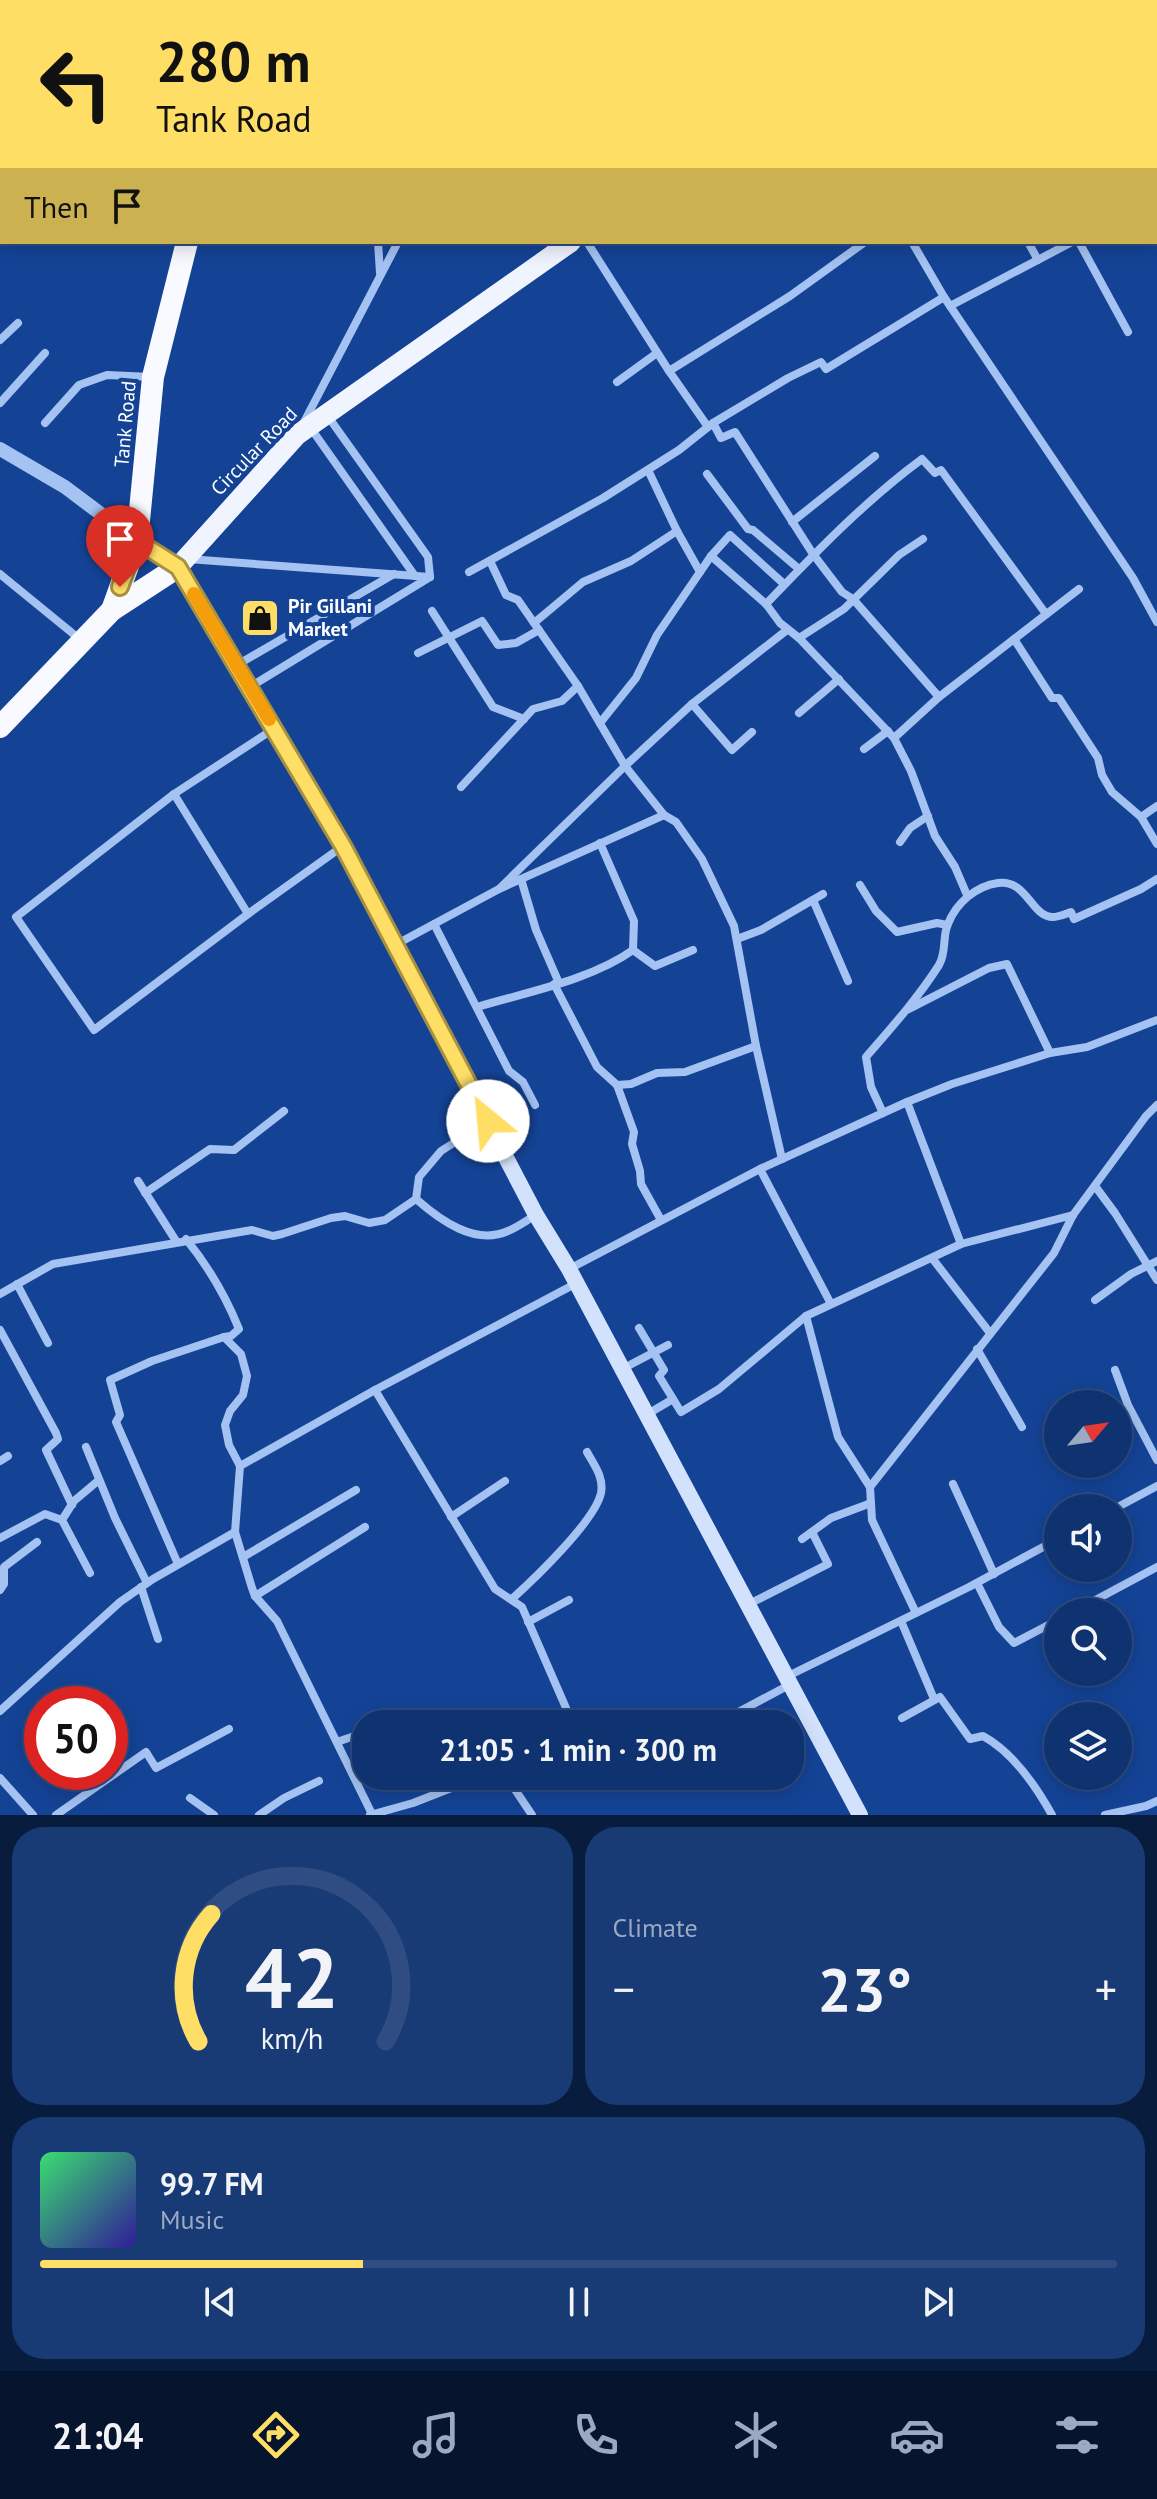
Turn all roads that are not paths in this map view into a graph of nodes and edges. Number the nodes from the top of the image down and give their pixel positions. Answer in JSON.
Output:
{"nodes":[{"id":1,"x":186,"y":244,"type":"edge"},
{"id":2,"x":378,"y":244,"type":"edge"},
{"id":3,"x":397,"y":244,"type":"edge"},
{"id":4,"x":568,"y":244,"type":"edge"},
{"id":5,"x":588,"y":244,"type":"edge"},
{"id":6,"x":862,"y":244,"type":"edge"},
{"id":7,"x":913,"y":244,"type":"edge"},
{"id":8,"x":1029,"y":244,"type":"edge"},
{"id":9,"x":1068,"y":244,"type":"edge"},
{"id":10,"x":1080,"y":244,"type":"edge"},
{"id":11,"x":1038,"y":260,"type":"junction"},
{"id":12,"x":380,"y":274,"type":"junction"},
{"id":13,"x":944,"y":297,"type":"junction"},
{"id":14,"x":950,"y":306,"type":"junction"},
{"id":15,"x":18,"y":323,"type":"dead end"},
{"id":16,"x":1128,"y":332,"type":"dead end"},
{"id":17,"x":0,"y":340,"type":"edge"},
{"id":18,"x":45,"y":353,"type":"dead end"},
{"id":19,"x":657,"y":353,"type":"junction"},
{"id":20,"x":669,"y":371,"type":"junction"},
{"id":21,"x":153,"y":377,"type":"junction"},
{"id":22,"x":617,"y":382,"type":"dead end"},
{"id":23,"x":0,"y":403,"type":"edge"},
{"id":24,"x":45,"y":423,"type":"dead end"},
{"id":25,"x":311,"y":425,"type":"junction"},
{"id":26,"x":710,"y":425,"type":"junction"},
{"id":27,"x":0,"y":449,"type":"edge"},
{"id":28,"x":875,"y":456,"type":"dead end"},
{"id":29,"x":648,"y":470,"type":"junction"},
{"id":30,"x":707,"y":474,"type":"dead end"},
{"id":31,"x":792,"y":522,"type":"junction"},
{"id":32,"x":677,"y":531,"type":"junction"},
{"id":33,"x":923,"y":539,"type":"dead end"},
{"id":34,"x":137,"y":541,"type":"junction"},
{"id":35,"x":813,"y":554,"type":"junction"},
{"id":36,"x":711,"y":556,"type":"junction"},
{"id":37,"x":490,"y":561,"type":"junction"},
{"id":38,"x":182,"y":562,"type":"junction"},
{"id":39,"x":799,"y":569,"type":"junction"},
{"id":40,"x":469,"y":572,"type":"dead end"},
{"id":41,"x":700,"y":572,"type":"junction"},
{"id":42,"x":0,"y":574,"type":"edge"},
{"id":43,"x":394,"y":574,"type":"junction"},
{"id":44,"x":415,"y":576,"type":"junction"},
{"id":45,"x":430,"y":577,"type":"junction"},
{"id":46,"x":784,"y":584,"type":"junction"},
{"id":47,"x":1079,"y":589,"type":"dead end"},
{"id":48,"x":853,"y":599,"type":"junction"},
{"id":49,"x":766,"y":604,"type":"junction"},
{"id":50,"x":112,"y":610,"type":"junction"},
{"id":51,"x":432,"y":611,"type":"dead end"},
{"id":52,"x":1046,"y":614,"type":"junction"},
{"id":53,"x":1157,"y":622,"type":"edge"},
{"id":54,"x":537,"y":626,"type":"junction"},
{"id":55,"x":787,"y":630,"type":"junction"},
{"id":56,"x":449,"y":636,"type":"junction"},
{"id":57,"x":799,"y":638,"type":"junction"},
{"id":58,"x":1014,"y":639,"type":"junction"},
{"id":59,"x":83,"y":641,"type":"junction"},
{"id":60,"x":418,"y":653,"type":"dead end"},
{"id":61,"x":237,"y":665,"type":"junction"},
{"id":62,"x":839,"y":679,"type":"junction"},
{"id":63,"x":578,"y":686,"type":"junction"},
{"id":64,"x":250,"y":687,"type":"junction"},
{"id":65,"x":939,"y":697,"type":"junction"},
{"id":66,"x":692,"y":704,"type":"junction"},
{"id":67,"x":799,"y":713,"type":"dead end"},
{"id":68,"x":524,"y":719,"type":"junction"},
{"id":69,"x":600,"y":723,"type":"junction"},
{"id":70,"x":0,"y":727,"type":"edge"},
{"id":71,"x":275,"y":728,"type":"junction"},
{"id":72,"x":752,"y":732,"type":"dead end"},
{"id":73,"x":891,"y":735,"type":"junction"},
{"id":74,"x":864,"y":749,"type":"dead end"},
{"id":75,"x":625,"y":766,"type":"junction"},
{"id":76,"x":461,"y":787,"type":"dead end"},
{"id":77,"x":174,"y":794,"type":"junction"},
{"id":78,"x":1157,"y":806,"type":"edge"},
{"id":79,"x":664,"y":815,"type":"junction"},
{"id":80,"x":928,"y":816,"type":"junction"},
{"id":81,"x":1141,"y":817,"type":"junction"},
{"id":82,"x":900,"y":842,"type":"dead end"},
{"id":83,"x":600,"y":843,"type":"junction"},
{"id":84,"x":1157,"y":844,"type":"edge"},
{"id":85,"x":343,"y":846,"type":"junction"},
{"id":86,"x":521,"y":879,"type":"junction"},
{"id":87,"x":1157,"y":879,"type":"edge"},
{"id":88,"x":860,"y":885,"type":"dead end"},
{"id":89,"x":499,"y":889,"type":"junction"},
{"id":90,"x":823,"y":894,"type":"dead end"},
{"id":91,"x":967,"y":895,"type":"junction"},
{"id":92,"x":813,"y":900,"type":"junction"},
{"id":93,"x":248,"y":914,"type":"junction"},
{"id":94,"x":434,"y":924,"type":"junction"},
{"id":95,"x":947,"y":925,"type":"junction"},
{"id":96,"x":737,"y":939,"type":"junction"},
{"id":97,"x":395,"y":945,"type":"junction"},
{"id":98,"x":633,"y":950,"type":"junction"},
{"id":99,"x":693,"y":950,"type":"dead end"},
{"id":100,"x":848,"y":981,"type":"dead end"},
{"id":101,"x":556,"y":983,"type":"junction"},
{"id":102,"x":477,"y":1007,"type":"junction"},
{"id":103,"x":908,"y":1009,"type":"junction"},
{"id":104,"x":1157,"y":1020,"type":"edge"},
{"id":105,"x":756,"y":1046,"type":"junction"},
{"id":106,"x":1050,"y":1053,"type":"junction"},
{"id":107,"x":617,"y":1085,"type":"junction"},
{"id":108,"x":907,"y":1102,"type":"junction"},
{"id":109,"x":535,"y":1105,"type":"dead end"},
{"id":110,"x":1157,"y":1105,"type":"edge"},
{"id":111,"x":284,"y":1111,"type":"dead end"},
{"id":112,"x":883,"y":1113,"type":"junction"},
{"id":113,"x":488,"y":1121,"type":"junction"},
{"id":114,"x":782,"y":1159,"type":"junction"},
{"id":115,"x":760,"y":1169,"type":"junction"},
{"id":116,"x":138,"y":1181,"type":"dead end"},
{"id":117,"x":1095,"y":1186,"type":"junction"},
{"id":118,"x":145,"y":1193,"type":"junction"},
{"id":119,"x":416,"y":1199,"type":"junction"},
{"id":120,"x":536,"y":1215,"type":"junction"},
{"id":121,"x":1073,"y":1215,"type":"junction"},
{"id":122,"x":661,"y":1220,"type":"junction"},
{"id":123,"x":186,"y":1239,"type":"junction"},
{"id":124,"x":176,"y":1241,"type":"junction"},
{"id":125,"x":961,"y":1244,"type":"junction"},
{"id":126,"x":932,"y":1258,"type":"junction"},
{"id":127,"x":1153,"y":1263,"type":"edge"},
{"id":128,"x":572,"y":1277,"type":"junction"},
{"id":129,"x":1157,"y":1280,"type":"edge"},
{"id":130,"x":17,"y":1284,"type":"junction"},
{"id":131,"x":0,"y":1294,"type":"edge"},
{"id":132,"x":1095,"y":1300,"type":"dead end"},
{"id":133,"x":831,"y":1304,"type":"junction"},
{"id":134,"x":806,"y":1316,"type":"junction"},
{"id":135,"x":639,"y":1328,"type":"dead end"},
{"id":136,"x":0,"y":1330,"type":"edge"},
{"id":137,"x":990,"y":1333,"type":"junction"},
{"id":138,"x":224,"y":1337,"type":"junction"},
{"id":139,"x":48,"y":1343,"type":"dead end"},
{"id":140,"x":668,"y":1345,"type":"dead end"},
{"id":141,"x":977,"y":1349,"type":"junction"},
{"id":142,"x":653,"y":1353,"type":"junction"},
{"id":143,"x":621,"y":1370,"type":"junction"},
{"id":144,"x":1115,"y":1370,"type":"dead end"},
{"id":145,"x":375,"y":1390,"type":"junction"},
{"id":146,"x":673,"y":1399,"type":"junction"},
{"id":147,"x":646,"y":1415,"type":"junction"},
{"id":148,"x":1022,"y":1427,"type":"dead end"},
{"id":149,"x":86,"y":1447,"type":"dead end"},
{"id":150,"x":587,"y":1452,"type":"dead end"},
{"id":151,"x":1157,"y":1460,"type":"edge"},
{"id":152,"x":240,"y":1466,"type":"junction"},
{"id":153,"x":99,"y":1480,"type":"junction"},
{"id":154,"x":505,"y":1481,"type":"dead end"},
{"id":155,"x":953,"y":1484,"type":"dead end"},
{"id":156,"x":1157,"y":1486,"type":"edge"},
{"id":157,"x":870,"y":1487,"type":"junction"},
{"id":158,"x":356,"y":1490,"type":"dead end"},
{"id":159,"x":1132,"y":1499,"type":"edge"},
{"id":160,"x":871,"y":1503,"type":"junction"},
{"id":161,"x":72,"y":1505,"type":"junction"},
{"id":162,"x":451,"y":1517,"type":"junction"},
{"id":163,"x":62,"y":1520,"type":"junction"},
{"id":164,"x":365,"y":1527,"type":"dead end"},
{"id":165,"x":235,"y":1532,"type":"junction"},
{"id":166,"x":812,"y":1532,"type":"junction"},
{"id":167,"x":0,"y":1538,"type":"edge"},
{"id":168,"x":802,"y":1539,"type":"dead end"},
{"id":169,"x":37,"y":1542,"type":"dead end"},
{"id":170,"x":1044,"y":1547,"type":"edge"},
{"id":171,"x":243,"y":1557,"type":"junction"},
{"id":172,"x":178,"y":1564,"type":"junction"},
{"id":173,"x":1157,"y":1567,"type":"edge"},
{"id":174,"x":2,"y":1572,"type":"edge"},
{"id":175,"x":90,"y":1573,"type":"dead end"},
{"id":176,"x":994,"y":1574,"type":"junction"},
{"id":177,"x":977,"y":1583,"type":"junction"},
{"id":178,"x":144,"y":1585,"type":"junction"},
{"id":179,"x":0,"y":1590,"type":"edge"},
{"id":180,"x":255,"y":1596,"type":"junction"},
{"id":181,"x":1099,"y":1598,"type":"edge"},
{"id":182,"x":512,"y":1599,"type":"junction"},
{"id":183,"x":569,"y":1600,"type":"dead end"},
{"id":184,"x":749,"y":1604,"type":"junction"},
{"id":185,"x":916,"y":1613,"type":"junction"},
{"id":186,"x":901,"y":1621,"type":"junction"},
{"id":187,"x":528,"y":1622,"type":"junction"},
{"id":188,"x":1044,"y":1627,"type":"edge"},
{"id":189,"x":158,"y":1639,"type":"dead end"},
{"id":190,"x":790,"y":1680,"type":"junction"},
{"id":191,"x":934,"y":1699,"type":"junction"},
{"id":192,"x":567,"y":1710,"type":"edge"},
{"id":193,"x":740,"y":1710,"type":"edge"},
{"id":194,"x":0,"y":1711,"type":"edge"},
{"id":195,"x":902,"y":1718,"type":"dead end"},
{"id":196,"x":229,"y":1729,"type":"dead end"},
{"id":197,"x":352,"y":1737,"type":"edge"},
{"id":198,"x":337,"y":1742,"type":"junction"},
{"id":199,"x":0,"y":1778,"type":"edge"},
{"id":200,"x":319,"y":1781,"type":"dead end"},
{"id":201,"x":446,"y":1790,"type":"edge"},
{"id":202,"x":515,"y":1790,"type":"edge"},
{"id":203,"x":190,"y":1798,"type":"dead end"},
{"id":204,"x":1157,"y":1801,"type":"edge"},
{"id":205,"x":1148,"y":1810,"type":"edge"},
{"id":206,"x":33,"y":1815,"type":"edge"},
{"id":207,"x":56,"y":1815,"type":"edge"},
{"id":208,"x":214,"y":1815,"type":"edge"},
{"id":209,"x":259,"y":1815,"type":"edge"},
{"id":210,"x":371,"y":1815,"type":"edge"},
{"id":211,"x":532,"y":1815,"type":"edge"},
{"id":212,"x":860,"y":1815,"type":"edge"},
{"id":213,"x":1052,"y":1815,"type":"edge"},
{"id":214,"x":1105,"y":1815,"type":"edge"}],
"edges":[{"from":1,"to":21,"type":"highway","name":"Tank Road"},
{"from":2,"to":12,"type":"street"},
{"from":3,"to":12,"type":"street"},
{"from":4,"to":25,"type":"main road","name":"Circular Road"},
{"from":5,"to":19,"type":"street"},
{"from":6,"to":20,"type":"street"},
{"from":7,"to":13,"type":"street"},
{"from":8,"to":11,"type":"street"},
{"from":9,"to":11,"type":"street"},
{"from":10,"to":16,"type":"street"},
{"from":11,"to":14,"type":"street"},
{"from":12,"to":25,"type":"street"},
{"from":13,"to":14,"type":"street"},
{"from":13,"to":26,"type":"street"},
{"from":14,"to":53,"type":"street"},
{"from":15,"to":17,"type":"street"},
{"from":18,"to":23,"type":"street"},
{"from":19,"to":20,"type":"street"},
{"from":19,"to":22,"type":"street"},
{"from":20,"to":26,"type":"street"},
{"from":21,"to":24,"type":"street"},
{"from":21,"to":34,"type":"highway","name":"Tank Road"},
{"from":25,"to":38,"type":"main road","name":"Circular Road"},
{"from":25,"to":44,"type":"street"},
{"from":25,"to":45,"type":"street"},
{"from":26,"to":29,"type":"street"},
{"from":26,"to":31,"type":"street"},
{"from":27,"to":34,"type":"street"},
{"from":28,"to":31,"type":"street"},
{"from":29,"to":32,"type":"street"},
{"from":29,"to":37,"type":"street"},
{"from":30,"to":39,"type":"street"},
{"from":31,"to":35,"type":"street"},
{"from":32,"to":41,"type":"street"},
{"from":32,"to":54,"type":"street"},
{"from":33,"to":48,"type":"street"},
{"from":34,"to":38,"type":"street"},
{"from":34,"to":50,"type":"highway","name":"Tank Road"},
{"from":35,"to":39,"type":"street"},
{"from":35,"to":48,"type":"street"},
{"from":35,"to":52,"type":"street"},
{"from":36,"to":41,"type":"street"},
{"from":36,"to":46,"type":"street"},
{"from":36,"to":49,"type":"street"},
{"from":37,"to":40,"type":"street"},
{"from":37,"to":54,"type":"street"},
{"from":38,"to":43,"type":"street"},
{"from":38,"to":50,"type":"highway","name":"Circular Road"},
{"from":38,"to":61,"type":"main road"},
{"from":39,"to":46,"type":"street"},
{"from":41,"to":69,"type":"street"},
{"from":42,"to":59,"type":"street"},
{"from":43,"to":44,"type":"street"},
{"from":43,"to":61,"type":"street"},
{"from":44,"to":45,"type":"street"},
{"from":45,"to":64,"type":"street"},
{"from":46,"to":49,"type":"street"},
{"from":47,"to":52,"type":"street"},
{"from":48,"to":57,"type":"street"},
{"from":48,"to":65,"type":"street"},
{"from":49,"to":55,"type":"street"},
{"from":50,"to":59,"type":"highway","name":"Circular Road"},
{"from":51,"to":56,"type":"street"},
{"from":52,"to":58,"type":"street"},
{"from":54,"to":56,"type":"street"},
{"from":54,"to":63,"type":"street"},
{"from":55,"to":57,"type":"street"},
{"from":55,"to":66,"type":"street"},
{"from":56,"to":60,"type":"street"},
{"from":56,"to":68,"type":"street"},
{"from":57,"to":62,"type":"street"},
{"from":58,"to":65,"type":"street"},
{"from":58,"to":81,"type":"street"},
{"from":59,"to":70,"type":"highway","name":"Circular Road"},
{"from":61,"to":64,"type":"main road"},
{"from":62,"to":67,"type":"street"},
{"from":62,"to":73,"type":"street"},
{"from":63,"to":68,"type":"street"},
{"from":63,"to":69,"type":"street"},
{"from":64,"to":71,"type":"main road"},
{"from":65,"to":73,"type":"street"},
{"from":66,"to":72,"type":"street"},
{"from":66,"to":75,"type":"street"},
{"from":68,"to":76,"type":"street"},
{"from":69,"to":75,"type":"street"},
{"from":71,"to":77,"type":"street"},
{"from":71,"to":85,"type":"main road"},
{"from":73,"to":74,"type":"street"},
{"from":73,"to":80,"type":"street"},
{"from":75,"to":79,"type":"street"},
{"from":75,"to":89,"type":"street"},
{"from":77,"to":93,"type":"street"},
{"from":77,"to":93,"type":"street"},
{"from":78,"to":81,"type":"street"},
{"from":79,"to":83,"type":"street"},
{"from":79,"to":96,"type":"street"},
{"from":80,"to":82,"type":"street"},
{"from":80,"to":91,"type":"street"},
{"from":81,"to":84,"type":"street"},
{"from":83,"to":86,"type":"street"},
{"from":83,"to":98,"type":"street"},
{"from":85,"to":93,"type":"street"},
{"from":85,"to":97,"type":"main road"},
{"from":86,"to":89,"type":"street"},
{"from":86,"to":101,"type":"street"},
{"from":87,"to":91,"type":"street"},
{"from":88,"to":95,"type":"street"},
{"from":89,"to":94,"type":"street"},
{"from":90,"to":92,"type":"street"},
{"from":91,"to":95,"type":"street"},
{"from":92,"to":96,"type":"street"},
{"from":92,"to":100,"type":"street"},
{"from":94,"to":97,"type":"street"},
{"from":94,"to":102,"type":"street"},
{"from":95,"to":103,"type":"street"},
{"from":96,"to":105,"type":"street"},
{"from":97,"to":113,"type":"main road"},
{"from":98,"to":99,"type":"street"},
{"from":98,"to":101,"type":"street"},
{"from":101,"to":102,"type":"street"},
{"from":101,"to":107,"type":"street"},
{"from":102,"to":109,"type":"street"},
{"from":103,"to":106,"type":"street"},
{"from":103,"to":112,"type":"street"},
{"from":104,"to":106,"type":"street"},
{"from":105,"to":107,"type":"street"},
{"from":105,"to":114,"type":"street"},
{"from":106,"to":108,"type":"street"},
{"from":107,"to":122,"type":"street"},
{"from":108,"to":112,"type":"street"},
{"from":108,"to":125,"type":"street"},
{"from":110,"to":117,"type":"street"},
{"from":111,"to":118,"type":"street"},
{"from":112,"to":114,"type":"street"},
{"from":113,"to":119,"type":"street"},
{"from":113,"to":120,"type":"main road"},
{"from":114,"to":115,"type":"street"},
{"from":115,"to":122,"type":"street"},
{"from":115,"to":133,"type":"street"},
{"from":116,"to":118,"type":"street"},
{"from":117,"to":121,"type":"street"},
{"from":117,"to":127,"type":"street"},
{"from":118,"to":124,"type":"street"},
{"from":119,"to":120,"type":"street"},
{"from":119,"to":123,"type":"street"},
{"from":120,"to":128,"type":"main road"},
{"from":121,"to":125,"type":"street"},
{"from":121,"to":137,"type":"street"},
{"from":122,"to":128,"type":"street"},
{"from":123,"to":124,"type":"street"},
{"from":123,"to":138,"type":"street"},
{"from":124,"to":130,"type":"street"},
{"from":125,"to":126,"type":"street"},
{"from":126,"to":133,"type":"street"},
{"from":126,"to":137,"type":"street"},
{"from":127,"to":129,"type":"street"},
{"from":127,"to":132,"type":"street"},
{"from":128,"to":143,"type":"main road"},
{"from":128,"to":145,"type":"street"},
{"from":130,"to":131,"type":"street"},
{"from":130,"to":139,"type":"street"},
{"from":133,"to":134,"type":"street"},
{"from":134,"to":146,"type":"street"},
{"from":134,"to":157,"type":"street"},
{"from":135,"to":142,"type":"street"},
{"from":136,"to":161,"type":"street"},
{"from":137,"to":141,"type":"street"},
{"from":138,"to":152,"type":"street"},
{"from":138,"to":172,"type":"street"},
{"from":140,"to":142,"type":"street"},
{"from":141,"to":148,"type":"street"},
{"from":141,"to":157,"type":"street"},
{"from":142,"to":143,"type":"street"},
{"from":142,"to":146,"type":"street"},
{"from":143,"to":147,"type":"main road"},
{"from":144,"to":151,"type":"street"},
{"from":145,"to":152,"type":"street"},
{"from":145,"to":162,"type":"street"},
{"from":146,"to":147,"type":"street"},
{"from":147,"to":184,"type":"main road"},
{"from":149,"to":153,"type":"street"},
{"from":150,"to":182,"type":"street"},
{"from":152,"to":165,"type":"street"},
{"from":153,"to":161,"type":"street"},
{"from":153,"to":178,"type":"street"},
{"from":154,"to":162,"type":"street"},
{"from":155,"to":176,"type":"street"},
{"from":156,"to":159,"type":"street"},
{"from":157,"to":160,"type":"street"},
{"from":158,"to":171,"type":"street"},
{"from":160,"to":166,"type":"street"},
{"from":160,"to":185,"type":"street"},
{"from":161,"to":163,"type":"street"},
{"from":162,"to":182,"type":"street"},
{"from":163,"to":167,"type":"street"},
{"from":163,"to":175,"type":"street"},
{"from":164,"to":180,"type":"street"},
{"from":165,"to":171,"type":"street"},
{"from":165,"to":172,"type":"street"},
{"from":166,"to":168,"type":"street"},
{"from":166,"to":184,"type":"street"},
{"from":169,"to":174,"type":"street"},
{"from":170,"to":176,"type":"street"},
{"from":171,"to":180,"type":"street"},
{"from":172,"to":178,"type":"street"},
{"from":173,"to":181,"type":"street"},
{"from":174,"to":179,"type":"street"},
{"from":176,"to":177,"type":"street"},
{"from":177,"to":185,"type":"street"},
{"from":177,"to":188,"type":"street"},
{"from":178,"to":189,"type":"street"},
{"from":178,"to":194,"type":"street"},
{"from":180,"to":198,"type":"street"},
{"from":182,"to":187,"type":"street"},
{"from":183,"to":187,"type":"street"},
{"from":184,"to":190,"type":"main road"},
{"from":185,"to":186,"type":"street"},
{"from":186,"to":190,"type":"street"},
{"from":186,"to":191,"type":"street"},
{"from":187,"to":192,"type":"street"},
{"from":190,"to":193,"type":"street"},
{"from":190,"to":212,"type":"main road"},
{"from":191,"to":195,"type":"street"},
{"from":191,"to":213,"type":"street"},
{"from":196,"to":207,"type":"street"},
{"from":197,"to":198,"type":"street"},
{"from":198,"to":210,"type":"street"},
{"from":199,"to":206,"type":"street"},
{"from":200,"to":209,"type":"street"},
{"from":201,"to":210,"type":"street"},
{"from":202,"to":211,"type":"street"},
{"from":203,"to":208,"type":"street"},
{"from":204,"to":205,"type":"street"},
{"from":205,"to":214,"type":"street"}]}
